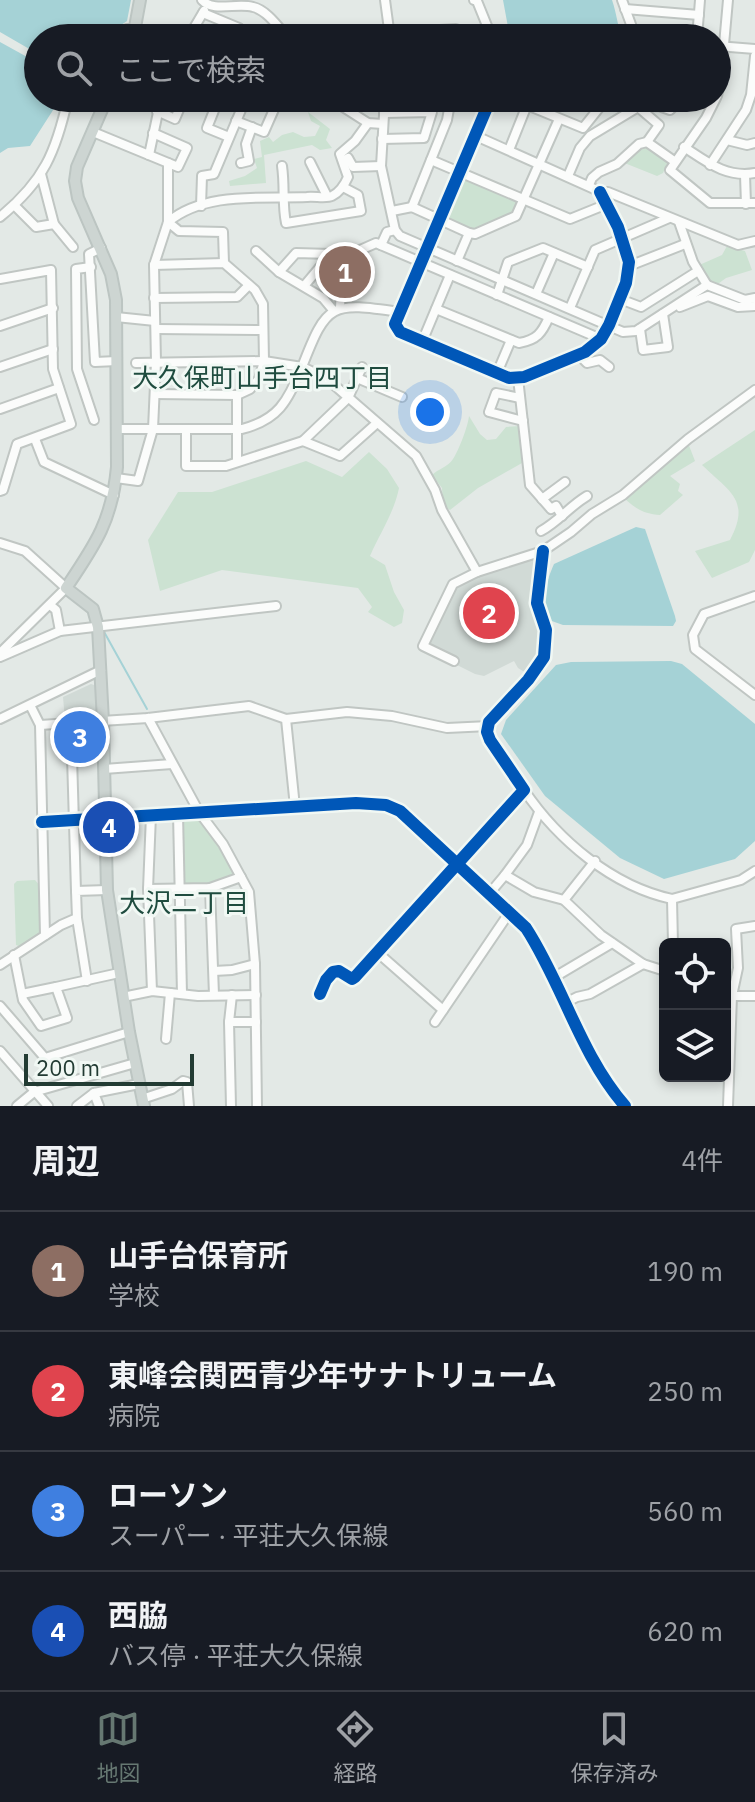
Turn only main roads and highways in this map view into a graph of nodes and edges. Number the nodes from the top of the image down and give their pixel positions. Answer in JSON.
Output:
{"nodes":[{"id":1,"x":140,"y":0,"type":"edge"},
{"id":2,"x":136,"y":24,"type":"edge"},
{"id":3,"x":101,"y":112,"type":"edge"},
{"id":4,"x":143,"y":1103,"type":"edge"}],
"edges":[{"from":1,"to":2,"type":"main road"},
{"from":3,"to":4,"type":"main road"}]}
